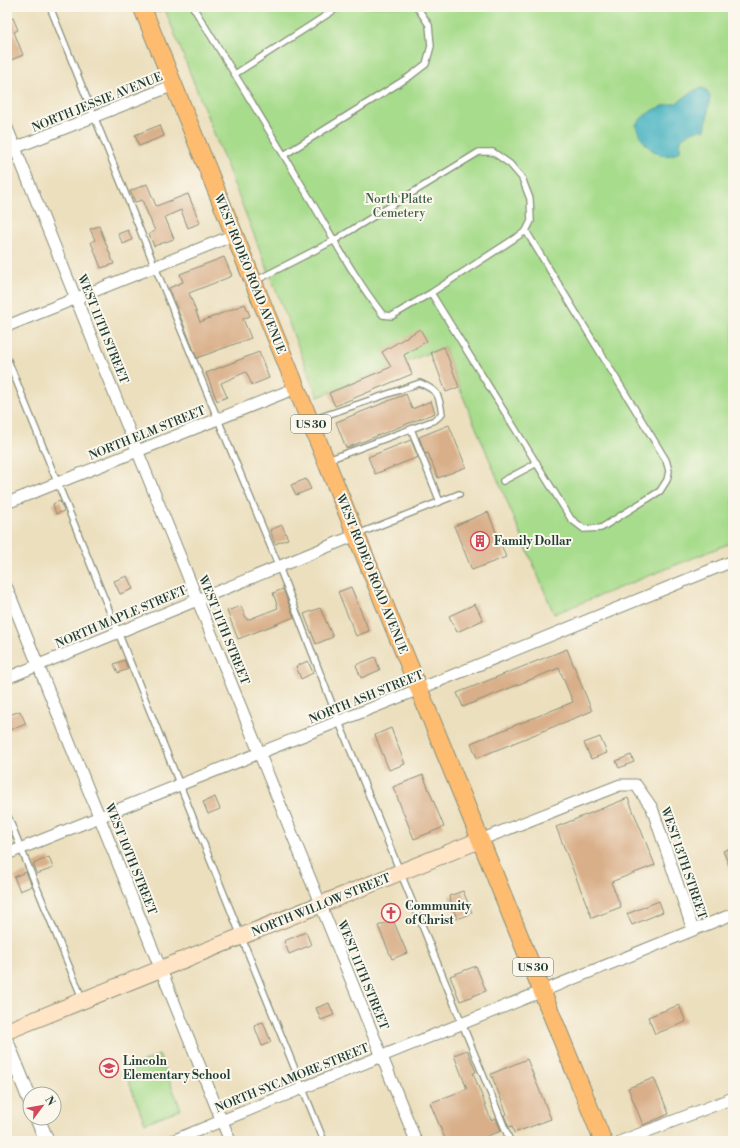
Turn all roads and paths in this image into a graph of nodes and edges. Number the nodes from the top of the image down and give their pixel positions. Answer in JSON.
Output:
{"nodes":[{"id":1,"x":50,"y":7,"type":"edge"},
{"id":2,"x":193,"y":7,"type":"edge"},
{"id":3,"x":339,"y":7,"type":"edge"},
{"id":4,"x":416,"y":7,"type":"edge"},
{"id":5,"x":148,"y":8,"type":"edge"},
{"id":6,"x":235,"y":74,"type":"junction"},
{"id":7,"x":174,"y":85,"type":"junction"},
{"id":8,"x":94,"y":117,"type":"junction"},
{"id":9,"x":7,"y":128,"type":"edge"},
{"id":10,"x":11,"y":150,"type":"edge"},
{"id":11,"x":284,"y":155,"type":"junction"},
{"id":12,"x":526,"y":230,"type":"junction"},
{"id":13,"x":234,"y":235,"type":"junction"},
{"id":14,"x":335,"y":240,"type":"junction"},
{"id":15,"x":155,"y":266,"type":"junction"},
{"id":16,"x":253,"y":282,"type":"junction"},
{"id":17,"x":431,"y":293,"type":"junction"},
{"id":18,"x":76,"y":298,"type":"junction"},
{"id":19,"x":7,"y":326,"type":"edge"},
{"id":20,"x":7,"y":358,"type":"edge"},
{"id":21,"x":296,"y":388,"type":"junction"},
{"id":22,"x":218,"y":419,"type":"junction"},
{"id":23,"x":309,"y":420,"type":"junction"},
{"id":24,"x":411,"y":429,"type":"junction"},
{"id":25,"x":138,"y":451,"type":"junction"},
{"id":26,"x":326,"y":461,"type":"junction"},
{"id":27,"x":537,"y":463,"type":"junction"},
{"id":28,"x":503,"y":480,"type":"dead end"},
{"id":29,"x":57,"y":483,"type":"junction"},
{"id":30,"x":459,"y":494,"type":"dead end"},
{"id":31,"x":440,"y":502,"type":"junction"},
{"id":32,"x":7,"y":503,"type":"edge"},
{"id":33,"x":356,"y":535,"type":"junction"},
{"id":34,"x":733,"y":562,"type":"edge"},
{"id":35,"x":278,"y":567,"type":"junction"},
{"id":36,"x":7,"y":588,"type":"edge"},
{"id":37,"x":198,"y":599,"type":"junction"},
{"id":38,"x":117,"y":633,"type":"junction"},
{"id":39,"x":38,"y":665,"type":"junction"},
{"id":40,"x":7,"y":678,"type":"edge"},
{"id":41,"x":418,"y":690,"type":"junction"},
{"id":42,"x":339,"y":722,"type":"junction"},
{"id":43,"x":260,"y":753,"type":"junction"},
{"id":44,"x":179,"y":785,"type":"junction"},
{"id":45,"x":636,"y":785,"type":"joint"},
{"id":46,"x":7,"y":814,"type":"edge"},
{"id":47,"x":100,"y":817,"type":"junction"},
{"id":48,"x":480,"y":840,"type":"junction"},
{"id":49,"x":21,"y":848,"type":"junction"},
{"id":50,"x":7,"y":854,"type":"edge"},
{"id":51,"x":401,"y":872,"type":"junction"},
{"id":52,"x":321,"y":905,"type":"junction"},
{"id":53,"x":733,"y":914,"type":"edge"},
{"id":54,"x":693,"y":930,"type":"junction"},
{"id":55,"x":242,"y":937,"type":"junction"},
{"id":56,"x":161,"y":969,"type":"junction"},
{"id":57,"x":543,"y":991,"type":"junction"},
{"id":58,"x":83,"y":1001,"type":"junction"},
{"id":59,"x":462,"y":1024,"type":"junction"},
{"id":60,"x":7,"y":1031,"type":"edge"},
{"id":61,"x":7,"y":1043,"type":"edge"},
{"id":62,"x":382,"y":1056,"type":"junction"},
{"id":63,"x":24,"y":1086,"type":"edge"},
{"id":64,"x":303,"y":1088,"type":"junction"},
{"id":65,"x":733,"y":1098,"type":"edge"},
{"id":66,"x":222,"y":1121,"type":"junction"},
{"id":67,"x":40,"y":1126,"type":"edge"},
{"id":68,"x":47,"y":1141,"type":"edge"},
{"id":69,"x":172,"y":1141,"type":"edge"},
{"id":70,"x":230,"y":1141,"type":"edge"},
{"id":71,"x":324,"y":1141,"type":"edge"},
{"id":72,"x":416,"y":1141,"type":"edge"},
{"id":73,"x":510,"y":1141,"type":"edge"},
{"id":74,"x":603,"y":1141,"type":"edge"},
{"id":75,"x":622,"y":1141,"type":"edge"}],
"edges":[{"from":1,"to":8,"type":"lane"},
{"from":2,"to":6,"type":"lane"},
{"from":3,"to":6,"type":"lane"},
{"from":4,"to":11,"type":"lane"},
{"from":5,"to":7,"type":"main road","name":"WEST RODEO ROAD AVENUE","number":"US 30"},
{"from":6,"to":11,"type":"lane"},
{"from":7,"to":8,"type":"street","name":"NORTH JESSIE AVENUE"},
{"from":7,"to":13,"type":"main road","name":"WEST RODEO ROAD AVENUE","number":"US 30"},
{"from":8,"to":10,"type":"street","name":"NORTH JESSIE AVENUE"},
{"from":8,"to":15,"type":"lane"},
{"from":9,"to":10,"type":"street","name":"WEST 11TH STREET"},
{"from":10,"to":18,"type":"street","name":"WEST 11TH STREET"},
{"from":11,"to":14,"type":"lane"},
{"from":12,"to":14,"type":"lane"},
{"from":12,"to":17,"type":"lane"},
{"from":12,"to":27,"type":"lane"},
{"from":13,"to":15,"type":"street"},
{"from":13,"to":16,"type":"main road","name":"WEST RODEO ROAD AVENUE","number":"US 30"},
{"from":14,"to":16,"type":"lane"},
{"from":14,"to":17,"type":"lane"},
{"from":15,"to":18,"type":"street"},
{"from":15,"to":22,"type":"lane"},
{"from":16,"to":21,"type":"main road","name":"WEST RODEO ROAD AVENUE","number":"US 30"},
{"from":17,"to":27,"type":"lane"},
{"from":18,"to":19,"type":"street"},
{"from":18,"to":25,"type":"street","name":"WEST 11TH STREET"},
{"from":20,"to":29,"type":"lane"},
{"from":21,"to":22,"type":"street","name":"NORTH ELM STREET"},
{"from":21,"to":23,"type":"main road","name":"WEST RODEO ROAD AVENUE","number":"US 30"},
{"from":22,"to":25,"type":"street","name":"NORTH ELM STREET"},
{"from":22,"to":35,"type":"lane"},
{"from":23,"to":24,"type":"lane"},
{"from":23,"to":26,"type":"main road","name":"WEST RODEO ROAD AVENUE","number":"US 30"},
{"from":24,"to":26,"type":"lane"},
{"from":24,"to":31,"type":"lane"},
{"from":25,"to":29,"type":"street","name":"NORTH ELM STREET"},
{"from":25,"to":37,"type":"street","name":"WEST 11TH STREET"},
{"from":26,"to":33,"type":"main road","name":"WEST RODEO ROAD AVENUE","number":"US 30"},
{"from":27,"to":28,"type":"lane"},
{"from":29,"to":32,"type":"street","name":"NORTH ELM STREET"},
{"from":29,"to":38,"type":"lane"},
{"from":30,"to":31,"type":"lane"},
{"from":31,"to":33,"type":"lane"},
{"from":33,"to":35,"type":"street","name":"NORTH MAPLE STREET"},
{"from":33,"to":41,"type":"main road","name":"WEST RODEO ROAD AVENUE","number":"US 30"},
{"from":34,"to":41,"type":"street","name":"NORTH ASH STREET"},
{"from":35,"to":37,"type":"street","name":"NORTH MAPLE STREET"},
{"from":35,"to":42,"type":"lane"},
{"from":36,"to":39,"type":"street","name":"WEST 10TH STREET"},
{"from":37,"to":38,"type":"street","name":"NORTH MAPLE STREET"},
{"from":37,"to":43,"type":"street","name":"WEST 11TH STREET"},
{"from":38,"to":39,"type":"street","name":"NORTH MAPLE STREET"},
{"from":38,"to":44,"type":"lane"},
{"from":39,"to":40,"type":"street","name":"NORTH MAPLE STREET"},
{"from":39,"to":47,"type":"street","name":"WEST 10TH STREET"},
{"from":41,"to":42,"type":"street","name":"NORTH ASH STREET"},
{"from":41,"to":48,"type":"main road","name":"WEST RODEO ROAD AVENUE","number":"US 30"},
{"from":42,"to":43,"type":"street","name":"NORTH ASH STREET"},
{"from":42,"to":51,"type":"lane"},
{"from":43,"to":44,"type":"street","name":"NORTH ASH STREET"},
{"from":43,"to":52,"type":"street","name":"WEST 11TH STREET"},
{"from":44,"to":47,"type":"street","name":"NORTH ASH STREET"},
{"from":44,"to":55,"type":"lane"},
{"from":45,"to":48,"type":"street","name":"NORTH WILLOW STREET"},
{"from":45,"to":54,"type":"street","name":"WEST 13TH STREET"},
{"from":46,"to":49,"type":"lane"},
{"from":47,"to":49,"type":"street","name":"NORTH ASH STREET"},
{"from":47,"to":56,"type":"street","name":"WEST 10TH STREET"},
{"from":48,"to":51,"type":"main road","name":"NORTH WILLOW STREET"},
{"from":48,"to":57,"type":"main road","name":"WEST RODEO ROAD AVENUE","number":"US 30"},
{"from":49,"to":50,"type":"street","name":"NORTH ASH STREET"},
{"from":49,"to":58,"type":"lane"},
{"from":51,"to":52,"type":"main road","name":"NORTH WILLOW STREET"},
{"from":51,"to":59,"type":"lane"},
{"from":52,"to":55,"type":"main road","name":"NORTH WILLOW STREET"},
{"from":52,"to":62,"type":"street","name":"WEST 11TH STREET"},
{"from":53,"to":54,"type":"street","name":"NORTH SYCAMORE STREET"},
{"from":54,"to":57,"type":"street","name":"NORTH SYCAMORE STREET"},
{"from":55,"to":56,"type":"main road","name":"NORTH WILLOW STREET"},
{"from":55,"to":64,"type":"lane"},
{"from":56,"to":58,"type":"main road","name":"NORTH WILLOW STREET"},
{"from":56,"to":66,"type":"street","name":"WEST 10TH STREET"},
{"from":57,"to":59,"type":"street","name":"NORTH SYCAMORE STREET"},
{"from":57,"to":74,"type":"main road","name":"WEST RODEO ROAD AVENUE","number":"US 30"},
{"from":58,"to":60,"type":"main road","name":"NORTH WILLOW STREET"},
{"from":59,"to":62,"type":"street","name":"NORTH SYCAMORE STREET"},
{"from":59,"to":73,"type":"lane"},
{"from":61,"to":63,"type":"street"},
{"from":62,"to":64,"type":"street","name":"NORTH SYCAMORE STREET"},
{"from":62,"to":72,"type":"street","name":"WEST 11TH STREET"},
{"from":64,"to":66,"type":"street","name":"NORTH SYCAMORE STREET"},
{"from":64,"to":71,"type":"lane"},
{"from":65,"to":75,"type":"street"},
{"from":66,"to":69,"type":"street","name":"NORTH SYCAMORE STREET"},
{"from":66,"to":70,"type":"street","name":"WEST 10TH STREET"},
{"from":67,"to":68,"type":"street"}]}
